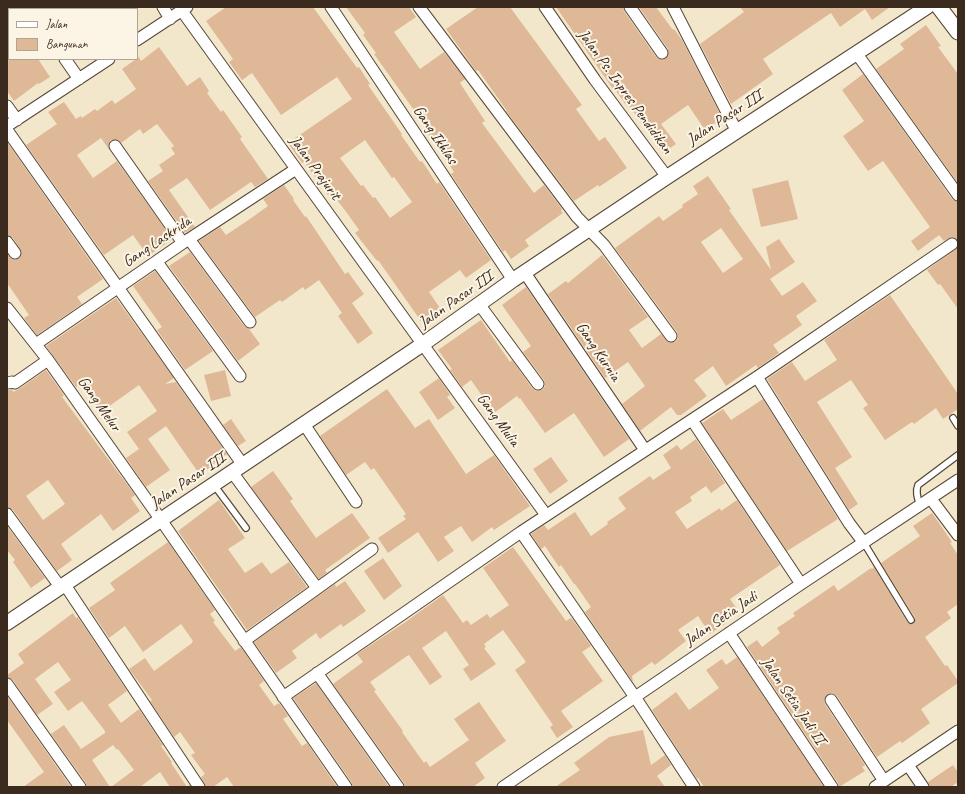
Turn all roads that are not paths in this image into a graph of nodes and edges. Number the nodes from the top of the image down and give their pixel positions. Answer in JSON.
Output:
{"nodes":[{"id":1,"x":163,"y":7,"type":"edge"},
{"id":2,"x":331,"y":7,"type":"edge"},
{"id":3,"x":419,"y":7,"type":"edge"},
{"id":4,"x":545,"y":7,"type":"edge"},
{"id":5,"x":630,"y":7,"type":"edge"},
{"id":6,"x":673,"y":7,"type":"edge"},
{"id":7,"x":927,"y":7,"type":"edge"},
{"id":8,"x":940,"y":7,"type":"edge"},
{"id":9,"x":185,"y":9,"type":"edge"},
{"id":10,"x":170,"y":19,"type":"junction"},
{"id":11,"x":958,"y":32,"type":"edge"},
{"id":12,"x":138,"y":39,"type":"edge"},
{"id":13,"x":662,"y":53,"type":"dead end"},
{"id":14,"x":857,"y":54,"type":"junction"},
{"id":15,"x":66,"y":60,"type":"edge"},
{"id":16,"x":108,"y":60,"type":"edge"},
{"id":17,"x":79,"y":79,"type":"junction"},
{"id":18,"x":7,"y":106,"type":"edge"},
{"id":19,"x":17,"y":120,"type":"junction"},
{"id":20,"x":7,"y":126,"type":"edge"},
{"id":21,"x":7,"y":130,"type":"edge"},
{"id":22,"x":736,"y":130,"type":"junction"},
{"id":23,"x":114,"y":146,"type":"dead end"},
{"id":24,"x":296,"y":169,"type":"junction"},
{"id":25,"x":667,"y":177,"type":"junction"},
{"id":26,"x":958,"y":194,"type":"edge"},
{"id":27,"x":589,"y":229,"type":"junction"},
{"id":28,"x":186,"y":241,"type":"junction"},
{"id":29,"x":7,"y":242,"type":"edge"},
{"id":30,"x":952,"y":244,"type":"dead end"},
{"id":31,"x":15,"y":253,"type":"dead end"},
{"id":32,"x":157,"y":262,"type":"junction"},
{"id":33,"x":519,"y":276,"type":"junction"},
{"id":34,"x":119,"y":287,"type":"junction"},
{"id":35,"x":480,"y":304,"type":"junction"},
{"id":36,"x":7,"y":308,"type":"edge"},
{"id":37,"x":250,"y":322,"type":"dead end"},
{"id":38,"x":671,"y":336,"type":"dead end"},
{"id":39,"x":36,"y":344,"type":"junction"},
{"id":40,"x":423,"y":344,"type":"junction"},
{"id":41,"x":48,"y":360,"type":"junction"},
{"id":42,"x":240,"y":376,"type":"dead end"},
{"id":43,"x":758,"y":379,"type":"junction"},
{"id":44,"x":7,"y":383,"type":"edge"},
{"id":45,"x":538,"y":384,"type":"dead end"},
{"id":46,"x":953,"y":418,"type":"dead end"},
{"id":47,"x":693,"y":422,"type":"junction"},
{"id":48,"x":304,"y":424,"type":"junction"},
{"id":49,"x":958,"y":426,"type":"edge"},
{"id":50,"x":645,"y":450,"type":"junction"},
{"id":51,"x":958,"y":455,"type":"edge"},
{"id":52,"x":238,"y":468,"type":"junction"},
{"id":53,"x":958,"y":480,"type":"edge"},
{"id":54,"x":214,"y":484,"type":"junction"},
{"id":55,"x":931,"y":499,"type":"junction"},
{"id":56,"x":356,"y":502,"type":"dead end"},
{"id":57,"x":920,"y":506,"type":"junction"},
{"id":58,"x":7,"y":514,"type":"edge"},
{"id":59,"x":546,"y":515,"type":"junction"},
{"id":60,"x":161,"y":520,"type":"junction"},
{"id":61,"x":246,"y":528,"type":"dead end"},
{"id":62,"x":521,"y":532,"type":"junction"},
{"id":63,"x":958,"y":535,"type":"edge"},
{"id":64,"x":864,"y":543,"type":"junction"},
{"id":65,"x":372,"y":549,"type":"dead end"},
{"id":66,"x":800,"y":584,"type":"junction"},
{"id":67,"x":63,"y":586,"type":"junction"},
{"id":68,"x":317,"y":588,"type":"junction"},
{"id":69,"x":911,"y":620,"type":"dead end"},
{"id":70,"x":7,"y":623,"type":"edge"},
{"id":71,"x":729,"y":633,"type":"junction"},
{"id":72,"x":244,"y":641,"type":"junction"},
{"id":73,"x":317,"y":673,"type":"junction"},
{"id":74,"x":7,"y":684,"type":"edge"},
{"id":75,"x":283,"y":697,"type":"junction"},
{"id":76,"x":635,"y":697,"type":"junction"},
{"id":77,"x":831,"y":700,"type":"dead end"},
{"id":78,"x":958,"y":731,"type":"edge"},
{"id":79,"x":908,"y":765,"type":"junction"},
{"id":80,"x":880,"y":784,"type":"edge"},
{"id":81,"x":80,"y":787,"type":"edge"},
{"id":82,"x":199,"y":787,"type":"edge"},
{"id":83,"x":346,"y":787,"type":"edge"},
{"id":84,"x":398,"y":787,"type":"edge"},
{"id":85,"x":503,"y":787,"type":"edge"},
{"id":86,"x":694,"y":787,"type":"edge"},
{"id":87,"x":832,"y":787,"type":"edge"},
{"id":88,"x":923,"y":787,"type":"edge"}],
"edges":[{"from":1,"to":10,"type":"street"},
{"from":2,"to":33,"type":"street","name":"Gang Ikhlas"},
{"from":3,"to":27,"type":"street"},
{"from":4,"to":25,"type":"street","name":"Jalan Ps. Inpres Pendidikan"},
{"from":5,"to":13,"type":"street"},
{"from":6,"to":22,"type":"street"},
{"from":7,"to":14,"type":"street","name":"Jalan Pasar III"},
{"from":8,"to":11,"type":"main road"},
{"from":9,"to":10,"type":"street"},
{"from":9,"to":24,"type":"street","name":"Jalan Prajurit"},
{"from":10,"to":12,"type":"street"},
{"from":14,"to":22,"type":"street","name":"Jalan Pasar III"},
{"from":14,"to":26,"type":"street"},
{"from":15,"to":17,"type":"street"},
{"from":16,"to":17,"type":"street"},
{"from":17,"to":19,"type":"street"},
{"from":18,"to":19,"type":"street"},
{"from":19,"to":20,"type":"street"},
{"from":21,"to":34,"type":"street"},
{"from":22,"to":25,"type":"street","name":"Jalan Pasar III"},
{"from":23,"to":28,"type":"street"},
{"from":24,"to":28,"type":"street","name":"Gang Laskrida"},
{"from":24,"to":40,"type":"street","name":"Jalan Prajurit"},
{"from":25,"to":27,"type":"street","name":"Jalan Pasar III"},
{"from":27,"to":33,"type":"street","name":"Jalan Pasar III"},
{"from":27,"to":38,"type":"street"},
{"from":28,"to":32,"type":"street","name":"Gang Laskrida"},
{"from":28,"to":37,"type":"street"},
{"from":29,"to":31,"type":"street"},
{"from":30,"to":43,"type":"street"},
{"from":32,"to":34,"type":"street","name":"Gang Laskrida"},
{"from":32,"to":42,"type":"street"},
{"from":33,"to":35,"type":"street","name":"Jalan Pasar III"},
{"from":33,"to":50,"type":"street","name":"Gang Kurnia"},
{"from":34,"to":39,"type":"street","name":"Gang Laskrida"},
{"from":34,"to":52,"type":"street"},
{"from":35,"to":40,"type":"street","name":"Jalan Pasar III"},
{"from":35,"to":45,"type":"street"},
{"from":36,"to":39,"type":"street","name":"Gang Melur"},
{"from":39,"to":41,"type":"street","name":"Gang Melur"},
{"from":40,"to":48,"type":"street","name":"Jalan Pasar III"},
{"from":40,"to":59,"type":"street","name":"Gang Mulia"},
{"from":41,"to":44,"type":"street"},
{"from":41,"to":60,"type":"street","name":"Gang Melur"},
{"from":43,"to":47,"type":"street"},
{"from":43,"to":64,"type":"street"},
{"from":46,"to":49,"type":"lane"},
{"from":47,"to":50,"type":"street"},
{"from":47,"to":66,"type":"street"},
{"from":48,"to":52,"type":"street","name":"Jalan Pasar III"},
{"from":48,"to":56,"type":"street"},
{"from":50,"to":59,"type":"street"},
{"from":51,"to":57,"type":"lane"},
{"from":52,"to":54,"type":"street","name":"Jalan Pasar III"},
{"from":52,"to":68,"type":"street"},
{"from":53,"to":55,"type":"street","name":"Jalan Setia Jadi"},
{"from":54,"to":60,"type":"street","name":"Jalan Pasar III"},
{"from":54,"to":61,"type":"lane"},
{"from":55,"to":57,"type":"street","name":"Jalan Setia Jadi"},
{"from":55,"to":63,"type":"street"},
{"from":57,"to":64,"type":"street","name":"Jalan Setia Jadi"},
{"from":58,"to":67,"type":"street"},
{"from":59,"to":62,"type":"street"},
{"from":60,"to":67,"type":"street","name":"Jalan Pasar III"},
{"from":60,"to":72,"type":"street","name":"Gang Melur"},
{"from":62,"to":73,"type":"street"},
{"from":62,"to":76,"type":"street"},
{"from":64,"to":66,"type":"street","name":"Jalan Setia Jadi"},
{"from":64,"to":69,"type":"lane"},
{"from":65,"to":68,"type":"street"},
{"from":66,"to":71,"type":"street","name":"Jalan Setia Jadi"},
{"from":67,"to":70,"type":"street","name":"Jalan Pasar III"},
{"from":67,"to":82,"type":"street"},
{"from":68,"to":72,"type":"street"},
{"from":71,"to":76,"type":"street","name":"Jalan Setia Jadi"},
{"from":71,"to":87,"type":"street","name":"Jalan Setia Jadi II"},
{"from":72,"to":75,"type":"street","name":"Gang Melur"},
{"from":73,"to":75,"type":"street"},
{"from":73,"to":84,"type":"street"},
{"from":74,"to":81,"type":"street"},
{"from":75,"to":83,"type":"street","name":"Gang Melur"},
{"from":76,"to":85,"type":"street","name":"Jalan Setia Jadi"},
{"from":76,"to":86,"type":"street"},
{"from":77,"to":80,"type":"street"},
{"from":78,"to":79,"type":"street"},
{"from":79,"to":80,"type":"street"},
{"from":79,"to":88,"type":"street"}]}
